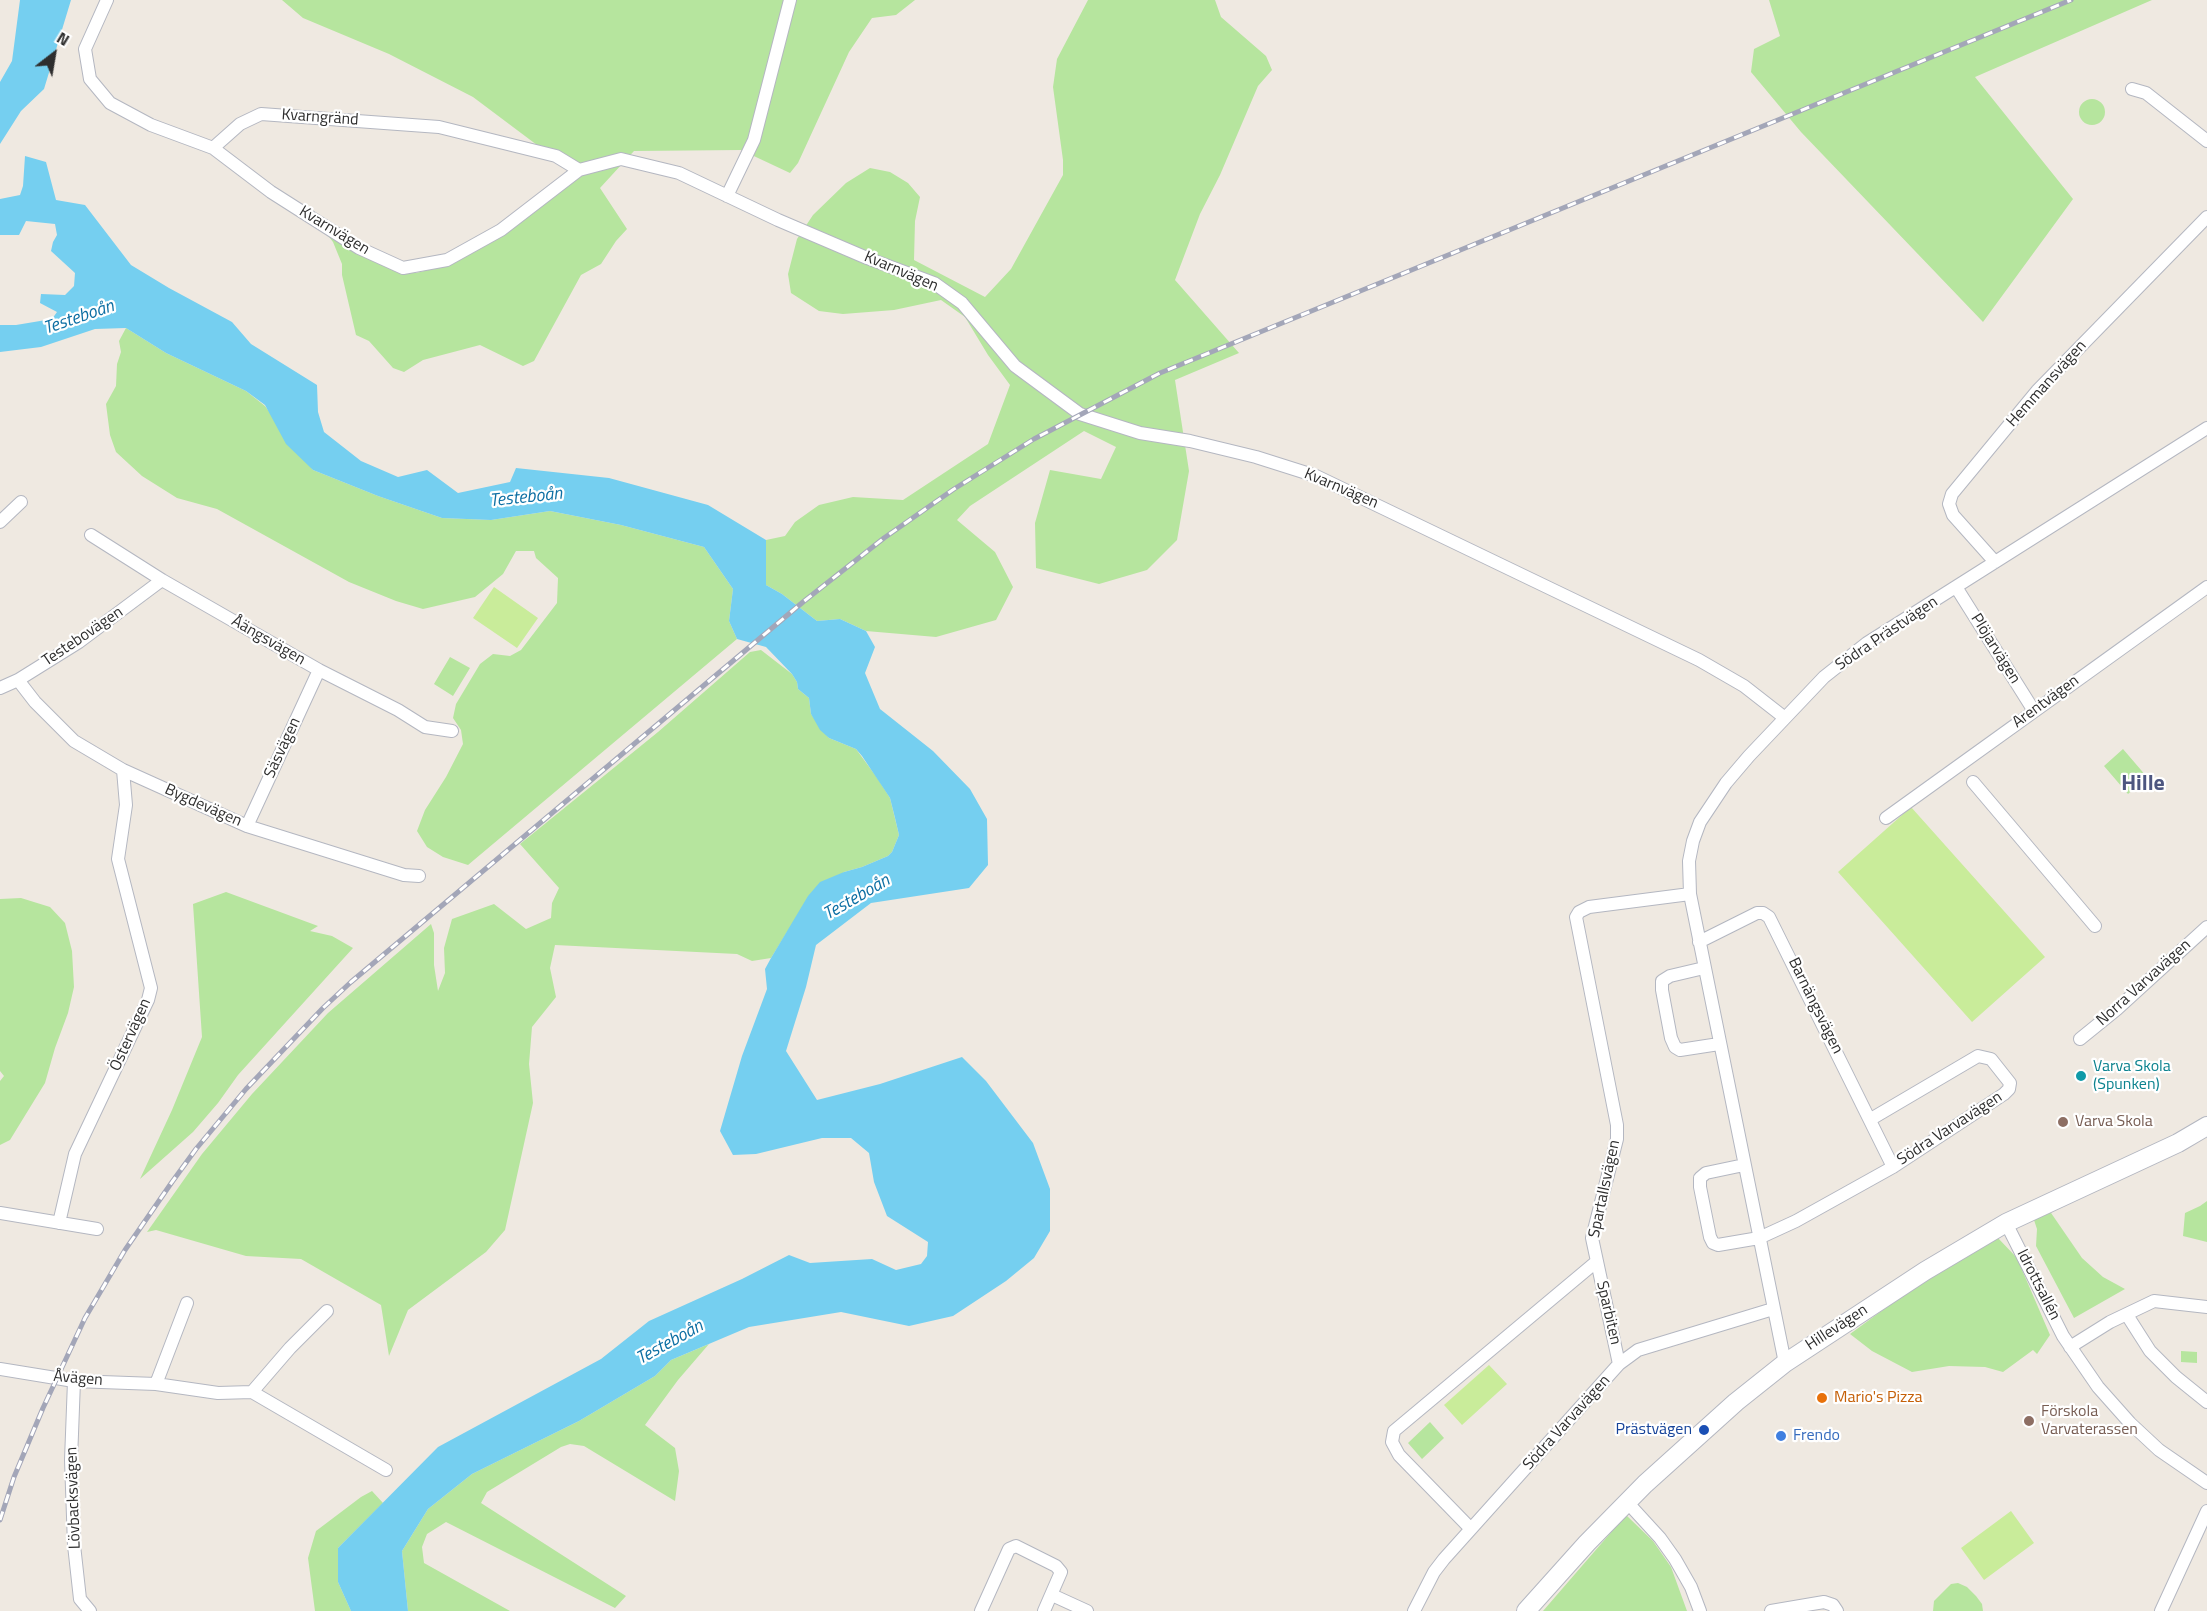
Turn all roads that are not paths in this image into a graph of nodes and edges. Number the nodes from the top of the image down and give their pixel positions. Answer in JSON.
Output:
{"nodes":[{"id":1,"x":107,"y":0,"type":"edge"},
{"id":2,"x":790,"y":0,"type":"edge"},
{"id":3,"x":2133,"y":89,"type":"dead end"},
{"id":4,"x":2207,"y":141,"type":"edge"},
{"id":5,"x":213,"y":148,"type":"junction"},
{"id":6,"x":579,"y":170,"type":"junction"},
{"id":7,"x":727,"y":196,"type":"junction"},
{"id":8,"x":2207,"y":217,"type":"edge"},
{"id":9,"x":2207,"y":428,"type":"edge"},
{"id":10,"x":21,"y":502,"type":"dead end"},
{"id":11,"x":0,"y":522,"type":"edge"},
{"id":12,"x":91,"y":535,"type":"dead end"},
{"id":13,"x":1995,"y":562,"type":"junction"},
{"id":14,"x":162,"y":580,"type":"junction"},
{"id":15,"x":1956,"y":587,"type":"junction"},
{"id":16,"x":2207,"y":587,"type":"edge"},
{"id":17,"x":319,"y":670,"type":"junction"},
{"id":18,"x":18,"y":680,"type":"junction"},
{"id":19,"x":0,"y":688,"type":"edge"},
{"id":20,"x":2034,"y":711,"type":"junction"},
{"id":21,"x":1785,"y":718,"type":"junction"},
{"id":22,"x":452,"y":731,"type":"dead end"},
{"id":23,"x":123,"y":770,"type":"junction"},
{"id":24,"x":1973,"y":782,"type":"dead end"},
{"id":25,"x":1886,"y":818,"type":"dead end"},
{"id":26,"x":247,"y":826,"type":"junction"},
{"id":27,"x":419,"y":876,"type":"dead end"},
{"id":28,"x":1690,"y":894,"type":"junction"},
{"id":29,"x":2095,"y":926,"type":"dead end"},
{"id":30,"x":2207,"y":927,"type":"edge"},
{"id":31,"x":1699,"y":942,"type":"junction"},
{"id":32,"x":1704,"y":968,"type":"junction"},
{"id":33,"x":2080,"y":1039,"type":"dead end"},
{"id":34,"x":1719,"y":1044,"type":"junction"},
{"id":35,"x":1871,"y":1119,"type":"junction"},
{"id":36,"x":2207,"y":1126,"type":"edge"},
{"id":37,"x":1744,"y":1165,"type":"junction"},
{"id":38,"x":1893,"y":1167,"type":"junction"},
{"id":39,"x":0,"y":1214,"type":"edge"},
{"id":40,"x":59,"y":1223,"type":"junction"},
{"id":41,"x":2006,"y":1223,"type":"junction"},
{"id":42,"x":97,"y":1229,"type":"dead end"},
{"id":43,"x":1759,"y":1238,"type":"junction"},
{"id":44,"x":1596,"y":1262,"type":"junction"},
{"id":45,"x":187,"y":1303,"type":"dead end"},
{"id":46,"x":2207,"y":1307,"type":"edge"},
{"id":47,"x":1773,"y":1309,"type":"junction"},
{"id":48,"x":327,"y":1311,"type":"dead end"},
{"id":49,"x":2127,"y":1315,"type":"junction"},
{"id":50,"x":2070,"y":1347,"type":"junction"},
{"id":51,"x":1785,"y":1363,"type":"junction"},
{"id":52,"x":1619,"y":1364,"type":"junction"},
{"id":53,"x":0,"y":1369,"type":"edge"},
{"id":54,"x":74,"y":1381,"type":"junction"},
{"id":55,"x":156,"y":1383,"type":"junction"},
{"id":56,"x":252,"y":1392,"type":"junction"},
{"id":57,"x":2207,"y":1402,"type":"edge"},
{"id":58,"x":386,"y":1470,"type":"dead end"},
{"id":59,"x":2207,"y":1483,"type":"edge"},
{"id":60,"x":1627,"y":1502,"type":"junction"},
{"id":61,"x":2207,"y":1510,"type":"edge"},
{"id":62,"x":1471,"y":1529,"type":"junction"},
{"id":63,"x":1052,"y":1595,"type":"junction"},
{"id":64,"x":90,"y":1611,"type":"edge"},
{"id":65,"x":981,"y":1611,"type":"edge"},
{"id":66,"x":1044,"y":1611,"type":"edge"},
{"id":67,"x":1087,"y":1611,"type":"edge"},
{"id":68,"x":1414,"y":1611,"type":"edge"},
{"id":69,"x":1526,"y":1611,"type":"edge"},
{"id":70,"x":1700,"y":1611,"type":"edge"},
{"id":71,"x":1771,"y":1611,"type":"edge"},
{"id":72,"x":1838,"y":1611,"type":"edge"},
{"id":73,"x":2161,"y":1611,"type":"edge"}],
"edges":[{"from":1,"to":5,"type":"street","name":"Kvarnvägen"},
{"from":2,"to":7,"type":"street"},
{"from":3,"to":4,"type":"street"},
{"from":5,"to":6,"type":"street","name":"Kvarngränd"},
{"from":5,"to":6,"type":"street","name":"Kvarnvägen"},
{"from":6,"to":7,"type":"street","name":"Kvarnvägen"},
{"from":7,"to":21,"type":"street","name":"Kvarnvägen"},
{"from":8,"to":13,"type":"street","name":"Hemmansvägen"},
{"from":9,"to":13,"type":"street","name":"Södra Prästvägen"},
{"from":10,"to":11,"type":"street"},
{"from":12,"to":14,"type":"street","name":"Åängsvägen"},
{"from":13,"to":15,"type":"street","name":"Södra Prästvägen"},
{"from":14,"to":17,"type":"street","name":"Åängsvägen"},
{"from":14,"to":18,"type":"street","name":"Testebovägen"},
{"from":15,"to":20,"type":"street","name":"Plöjarvägen"},
{"from":15,"to":21,"type":"street","name":"Södra Prästvägen"},
{"from":16,"to":20,"type":"street","name":"Arentvägen"},
{"from":17,"to":22,"type":"street","name":"Åängsvägen"},
{"from":17,"to":26,"type":"street","name":"Säsvägen"},
{"from":18,"to":19,"type":"street","name":"Testebovägen"},
{"from":18,"to":23,"type":"street","name":"Bygdevägen"},
{"from":20,"to":25,"type":"street","name":"Arentvägen"},
{"from":21,"to":28,"type":"street","name":"Södra Prästvägen"},
{"from":23,"to":26,"type":"street","name":"Bygdevägen"},
{"from":23,"to":40,"type":"street","name":"Östervägen"},
{"from":24,"to":29,"type":"street"},
{"from":26,"to":27,"type":"street","name":"Bygdevägen"},
{"from":28,"to":31,"type":"street","name":"Södra Prästvägen"},
{"from":28,"to":44,"type":"street","name":"Spartallsvägen"},
{"from":30,"to":33,"type":"street","name":"Norra Varvavägen"},
{"from":31,"to":32,"type":"street","name":"Södra Prästvägen"},
{"from":31,"to":35,"type":"street","name":"Barnängsvägen"},
{"from":32,"to":34,"type":"street","name":"Södra Prästvägen"},
{"from":32,"to":34,"type":"street"},
{"from":34,"to":37,"type":"street","name":"Södra Prästvägen"},
{"from":35,"to":38,"type":"street","name":"Barnängsvägen"},
{"from":35,"to":38,"type":"street","name":"Södra Varvavägen"},
{"from":36,"to":41,"type":"street","name":"Hillevägen"},
{"from":37,"to":43,"type":"street","name":"Södra Prästvägen"},
{"from":37,"to":43,"type":"street"},
{"from":38,"to":43,"type":"street","name":"Södra Varvavägen"},
{"from":39,"to":40,"type":"street"},
{"from":40,"to":42,"type":"street"},
{"from":41,"to":50,"type":"street","name":"Idrottsallén"},
{"from":41,"to":51,"type":"street","name":"Hillevägen"},
{"from":43,"to":47,"type":"street","name":"Södra Prästvägen"},
{"from":44,"to":52,"type":"street","name":"Sparbiten"},
{"from":44,"to":62,"type":"street","name":"Spartallsvägen"},
{"from":45,"to":55,"type":"street"},
{"from":46,"to":49,"type":"street"},
{"from":47,"to":51,"type":"street","name":"Södra Prästvägen"},
{"from":47,"to":52,"type":"street","name":"Södra Varvavägen"},
{"from":48,"to":56,"type":"street"},
{"from":49,"to":50,"type":"street"},
{"from":49,"to":57,"type":"street"},
{"from":50,"to":59,"type":"street","name":"Idrottsallén"},
{"from":51,"to":60,"type":"street","name":"Hillevägen"},
{"from":52,"to":62,"type":"street","name":"Södra Varvavägen"},
{"from":53,"to":54,"type":"street","name":"Åvägen"},
{"from":54,"to":55,"type":"street","name":"Åvägen"},
{"from":54,"to":64,"type":"street","name":"Lövbacksvägen"},
{"from":55,"to":56,"type":"street","name":"Åvägen"},
{"from":56,"to":58,"type":"street"},
{"from":60,"to":69,"type":"street","name":"Hillevägen"},
{"from":60,"to":70,"type":"street"},
{"from":61,"to":73,"type":"street"},
{"from":62,"to":68,"type":"street","name":"Södra Varvavägen"},
{"from":63,"to":65,"type":"street"},
{"from":63,"to":66,"type":"street"},
{"from":63,"to":67,"type":"street"},
{"from":71,"to":72,"type":"street"}]}
